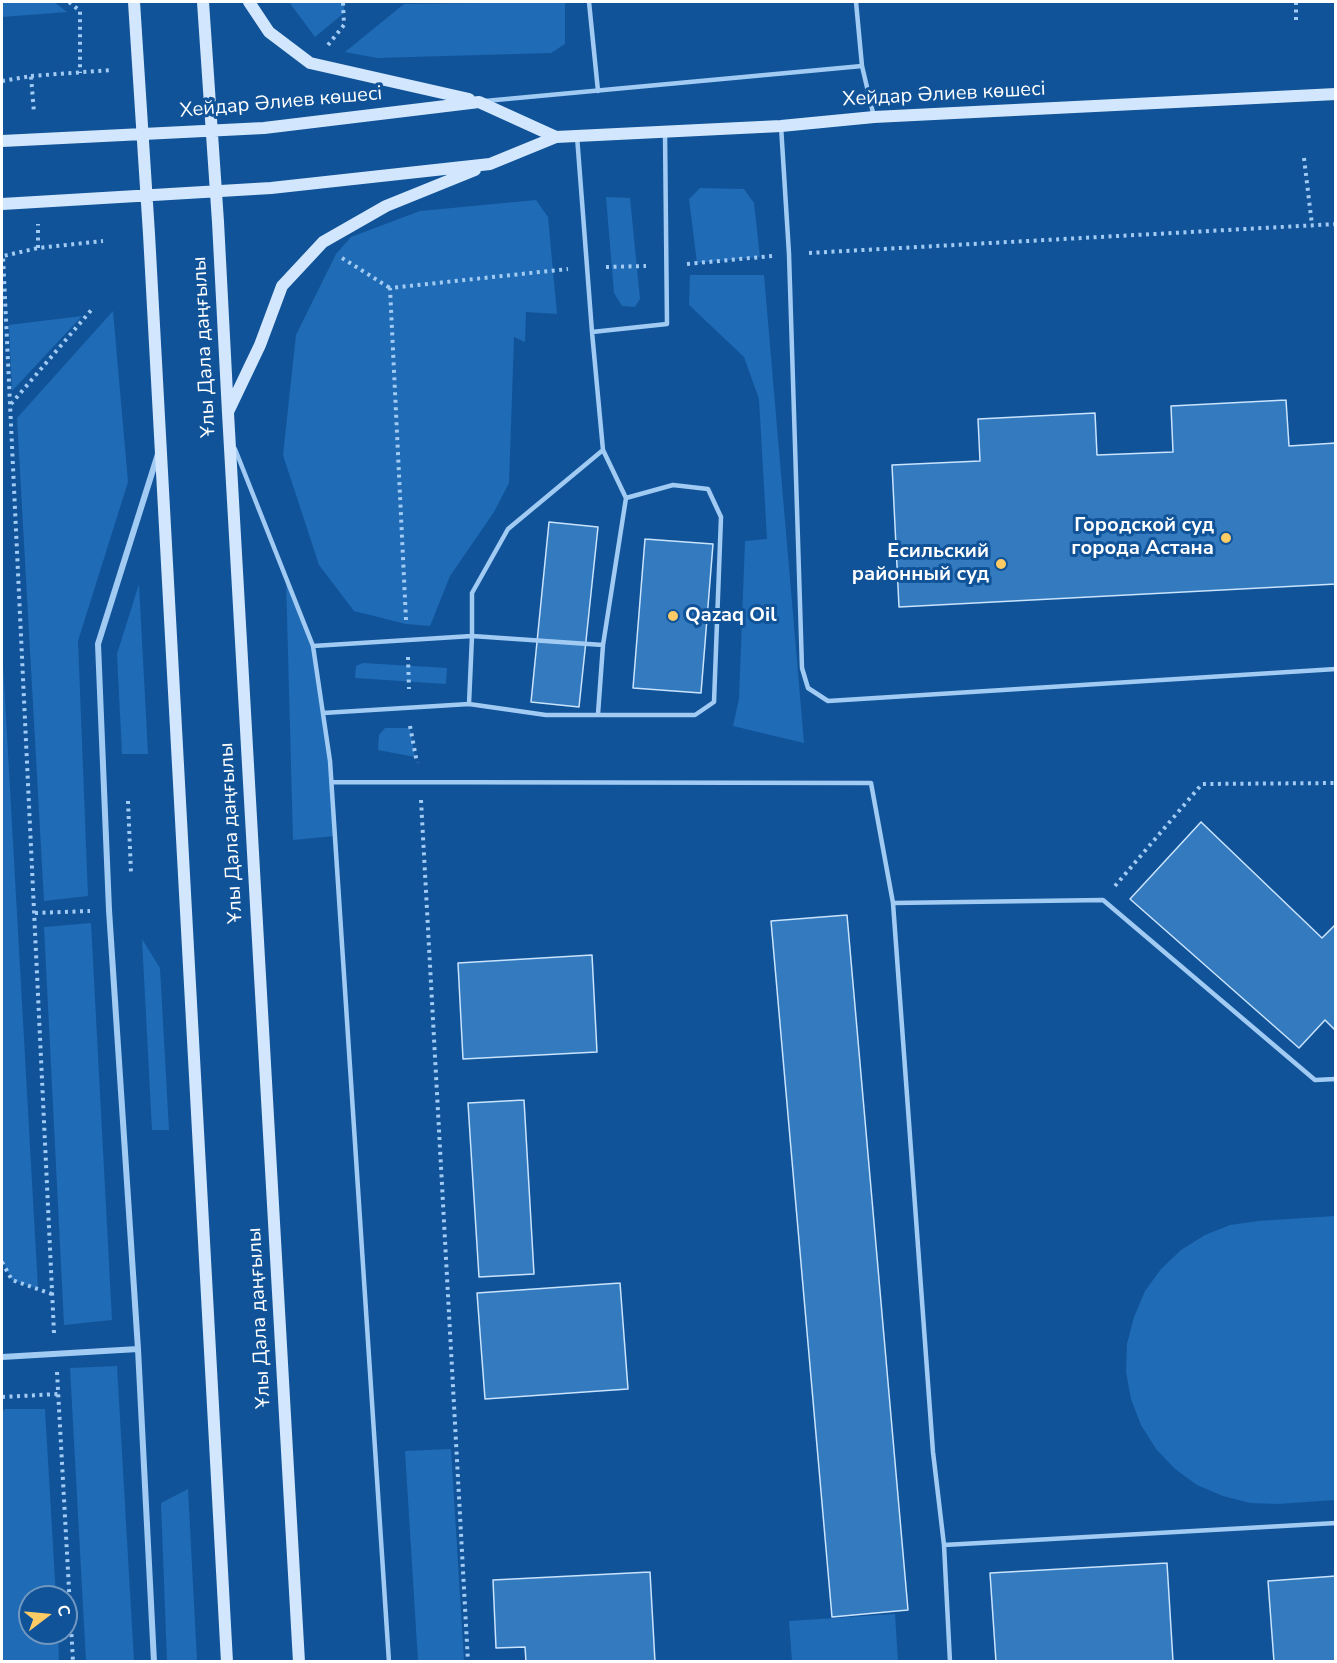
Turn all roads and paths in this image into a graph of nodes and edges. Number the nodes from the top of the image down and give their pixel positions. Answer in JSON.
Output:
{"nodes":[{"id":1,"x":69,"y":2,"type":"edge"},
{"id":2,"x":134,"y":2,"type":"edge"},
{"id":3,"x":203,"y":2,"type":"edge"},
{"id":4,"x":249,"y":2,"type":"edge"},
{"id":5,"x":343,"y":2,"type":"edge"},
{"id":6,"x":589,"y":2,"type":"edge"},
{"id":7,"x":856,"y":2,"type":"edge"},
{"id":8,"x":1296,"y":2,"type":"edge"},
{"id":9,"x":1296,"y":23,"type":"dead end"},
{"id":10,"x":323,"y":50,"type":"dead end"},
{"id":11,"x":862,"y":66,"type":"junction"},
{"id":12,"x":111,"y":70,"type":"dead end"},
{"id":13,"x":80,"y":73,"type":"junction"},
{"id":14,"x":32,"y":76,"type":"junction"},
{"id":15,"x":2,"y":81,"type":"edge"},
{"id":16,"x":598,"y":91,"type":"junction"},
{"id":17,"x":1335,"y":94,"type":"edge"},
{"id":18,"x":479,"y":102,"type":"junction"},
{"id":19,"x":34,"y":113,"type":"dead end"},
{"id":20,"x":874,"y":117,"type":"junction"},
{"id":21,"x":781,"y":126,"type":"junction"},
{"id":22,"x":212,"y":130,"type":"junction"},
{"id":23,"x":664,"y":132,"type":"junction"},
{"id":24,"x":142,"y":134,"type":"junction"},
{"id":25,"x":577,"y":136,"type":"junction"},
{"id":26,"x":556,"y":137,"type":"junction"},
{"id":27,"x":2,"y":141,"type":"edge"},
{"id":28,"x":1304,"y":158,"type":"dead end"},
{"id":29,"x":490,"y":164,"type":"junction"},
{"id":30,"x":215,"y":192,"type":"junction"},
{"id":31,"x":146,"y":196,"type":"junction"},
{"id":32,"x":2,"y":204,"type":"edge"},
{"id":33,"x":38,"y":214,"type":"dead end"},
{"id":34,"x":1312,"y":225,"type":"dead end"},
{"id":35,"x":104,"y":241,"type":"dead end"},
{"id":36,"x":38,"y":249,"type":"junction"},
{"id":37,"x":336,"y":254,"type":"dead end"},
{"id":38,"x":390,"y":288,"type":"dead end"},
{"id":39,"x":3,"y":296,"type":"edge"},
{"id":40,"x":93,"y":308,"type":"dead end"},
{"id":41,"x":592,"y":332,"type":"junction"},
{"id":42,"x":10,"y":405,"type":"junction"},
{"id":43,"x":228,"y":413,"type":"junction"},
{"id":44,"x":229,"y":434,"type":"junction"},
{"id":45,"x":160,"y":447,"type":"junction"},
{"id":46,"x":603,"y":450,"type":"junction"},
{"id":47,"x":626,"y":498,"type":"junction"},
{"id":48,"x":472,"y":636,"type":"junction"},
{"id":49,"x":603,"y":645,"type":"junction"},
{"id":50,"x":313,"y":646,"type":"junction"},
{"id":51,"x":1335,"y":669,"type":"edge"},
{"id":52,"x":469,"y":704,"type":"junction"},
{"id":53,"x":323,"y":713,"type":"junction"},
{"id":54,"x":598,"y":714,"type":"junction"},
{"id":55,"x":332,"y":782,"type":"junction"},
{"id":56,"x":1335,"y":783,"type":"edge"},
{"id":57,"x":128,"y":801,"type":"dead end"},
{"id":58,"x":131,"y":873,"type":"dead end"},
{"id":59,"x":1103,"y":900,"type":"junction"},
{"id":60,"x":893,"y":903,"type":"junction"},
{"id":61,"x":91,"y":911,"type":"dead end"},
{"id":62,"x":34,"y":913,"type":"junction"},
{"id":63,"x":1335,"y":1079,"type":"edge"},
{"id":64,"x":2,"y":1262,"type":"edge"},
{"id":65,"x":52,"y":1294,"type":"junction"},
{"id":66,"x":54,"y":1334,"type":"dead end"},
{"id":67,"x":138,"y":1349,"type":"junction"},
{"id":68,"x":2,"y":1356,"type":"edge"},
{"id":69,"x":56,"y":1365,"type":"dead end"},
{"id":70,"x":58,"y":1394,"type":"junction"},
{"id":71,"x":2,"y":1398,"type":"edge"},
{"id":72,"x":1335,"y":1522,"type":"edge"},
{"id":73,"x":944,"y":1545,"type":"junction"},
{"id":74,"x":73,"y":1662,"type":"edge"},
{"id":75,"x":154,"y":1662,"type":"edge"},
{"id":76,"x":227,"y":1662,"type":"edge"},
{"id":77,"x":299,"y":1662,"type":"edge"},
{"id":78,"x":389,"y":1662,"type":"edge"},
{"id":79,"x":950,"y":1662,"type":"edge"}],
"edges":[{"from":1,"to":13,"type":"path"},
{"from":2,"to":24,"type":"main road"},
{"from":3,"to":22,"type":"main road","name":"Ұлы Дала даңғылы"},
{"from":4,"to":18,"type":"main road"},
{"from":5,"to":10,"type":"path"},
{"from":6,"to":16,"type":"lane"},
{"from":7,"to":11,"type":"lane"},
{"from":8,"to":9,"type":"path"},
{"from":11,"to":16,"type":"lane"},
{"from":11,"to":20,"type":"lane"},
{"from":12,"to":13,"type":"path"},
{"from":13,"to":14,"type":"path"},
{"from":14,"to":15,"type":"path"},
{"from":14,"to":19,"type":"path"},
{"from":16,"to":18,"type":"lane"},
{"from":17,"to":20,"type":"main road","name":"Хейдар Әлиев көшесі"},
{"from":18,"to":22,"type":"main road","name":"Хейдар Әлиев көшесі"},
{"from":18,"to":26,"type":"main road","name":"Хейдар Әлиев көшесі"},
{"from":20,"to":21,"type":"main road","name":"Хейдар Әлиев көшесі"},
{"from":21,"to":23,"type":"main road","name":"Хейдар Әлиев көшесі"},
{"from":21,"to":51,"type":"lane"},
{"from":22,"to":24,"type":"main road","name":"Хейдар Әлиев көшесі"},
{"from":22,"to":30,"type":"main road","name":"Ұлы Дала даңғылы"},
{"from":23,"to":25,"type":"main road","name":"Хейдар Әлиев көшесі"},
{"from":23,"to":41,"type":"lane"},
{"from":24,"to":27,"type":"main road","name":"Хейдар Әлиев көшесі"},
{"from":24,"to":31,"type":"main road"},
{"from":25,"to":26,"type":"main road","name":"Хейдар Әлиев көшесі"},
{"from":25,"to":41,"type":"lane"},
{"from":26,"to":29,"type":"main road","name":"Хейдар Әлиев көшесі"},
{"from":28,"to":34,"type":"path"},
{"from":29,"to":30,"type":"main road","name":"Хейдар Әлиев көшесі"},
{"from":29,"to":43,"type":"main road"},
{"from":30,"to":31,"type":"main road","name":"Хейдар Әлиев көшесі"},
{"from":30,"to":43,"type":"main road","name":"Ұлы Дала даңғылы"},
{"from":31,"to":32,"type":"main road","name":"Хейдар Әлиев көшесі"},
{"from":31,"to":45,"type":"main road"},
{"from":33,"to":36,"type":"path"},
{"from":35,"to":36,"type":"path"},
{"from":36,"to":39,"type":"path"},
{"from":37,"to":38,"type":"path"},
{"from":39,"to":42,"type":"path"},
{"from":40,"to":42,"type":"path"},
{"from":41,"to":46,"type":"lane"},
{"from":42,"to":62,"type":"path"},
{"from":43,"to":44,"type":"main road","name":"Ұлы Дала даңғылы"},
{"from":44,"to":50,"type":"lane"},
{"from":44,"to":77,"type":"main road","name":"Ұлы Дала даңғылы"},
{"from":45,"to":67,"type":"street"},
{"from":45,"to":76,"type":"main road"},
{"from":46,"to":47,"type":"lane"},
{"from":46,"to":48,"type":"lane"},
{"from":47,"to":49,"type":"lane"},
{"from":47,"to":54,"type":"lane"},
{"from":48,"to":49,"type":"lane"},
{"from":48,"to":50,"type":"lane"},
{"from":48,"to":52,"type":"lane"},
{"from":49,"to":54,"type":"lane"},
{"from":50,"to":53,"type":"lane"},
{"from":52,"to":53,"type":"lane"},
{"from":52,"to":54,"type":"lane"},
{"from":53,"to":55,"type":"lane"},
{"from":55,"to":60,"type":"lane"},
{"from":55,"to":78,"type":"lane"},
{"from":56,"to":59,"type":"path"},
{"from":57,"to":58,"type":"path"},
{"from":59,"to":60,"type":"lane"},
{"from":59,"to":63,"type":"lane"},
{"from":60,"to":73,"type":"lane"},
{"from":61,"to":62,"type":"path"},
{"from":62,"to":65,"type":"path"},
{"from":64,"to":65,"type":"path"},
{"from":65,"to":66,"type":"path"},
{"from":67,"to":68,"type":"street"},
{"from":67,"to":75,"type":"street"},
{"from":69,"to":70,"type":"path"},
{"from":70,"to":71,"type":"path"},
{"from":70,"to":74,"type":"path"},
{"from":72,"to":73,"type":"lane"},
{"from":73,"to":79,"type":"lane"}]}
